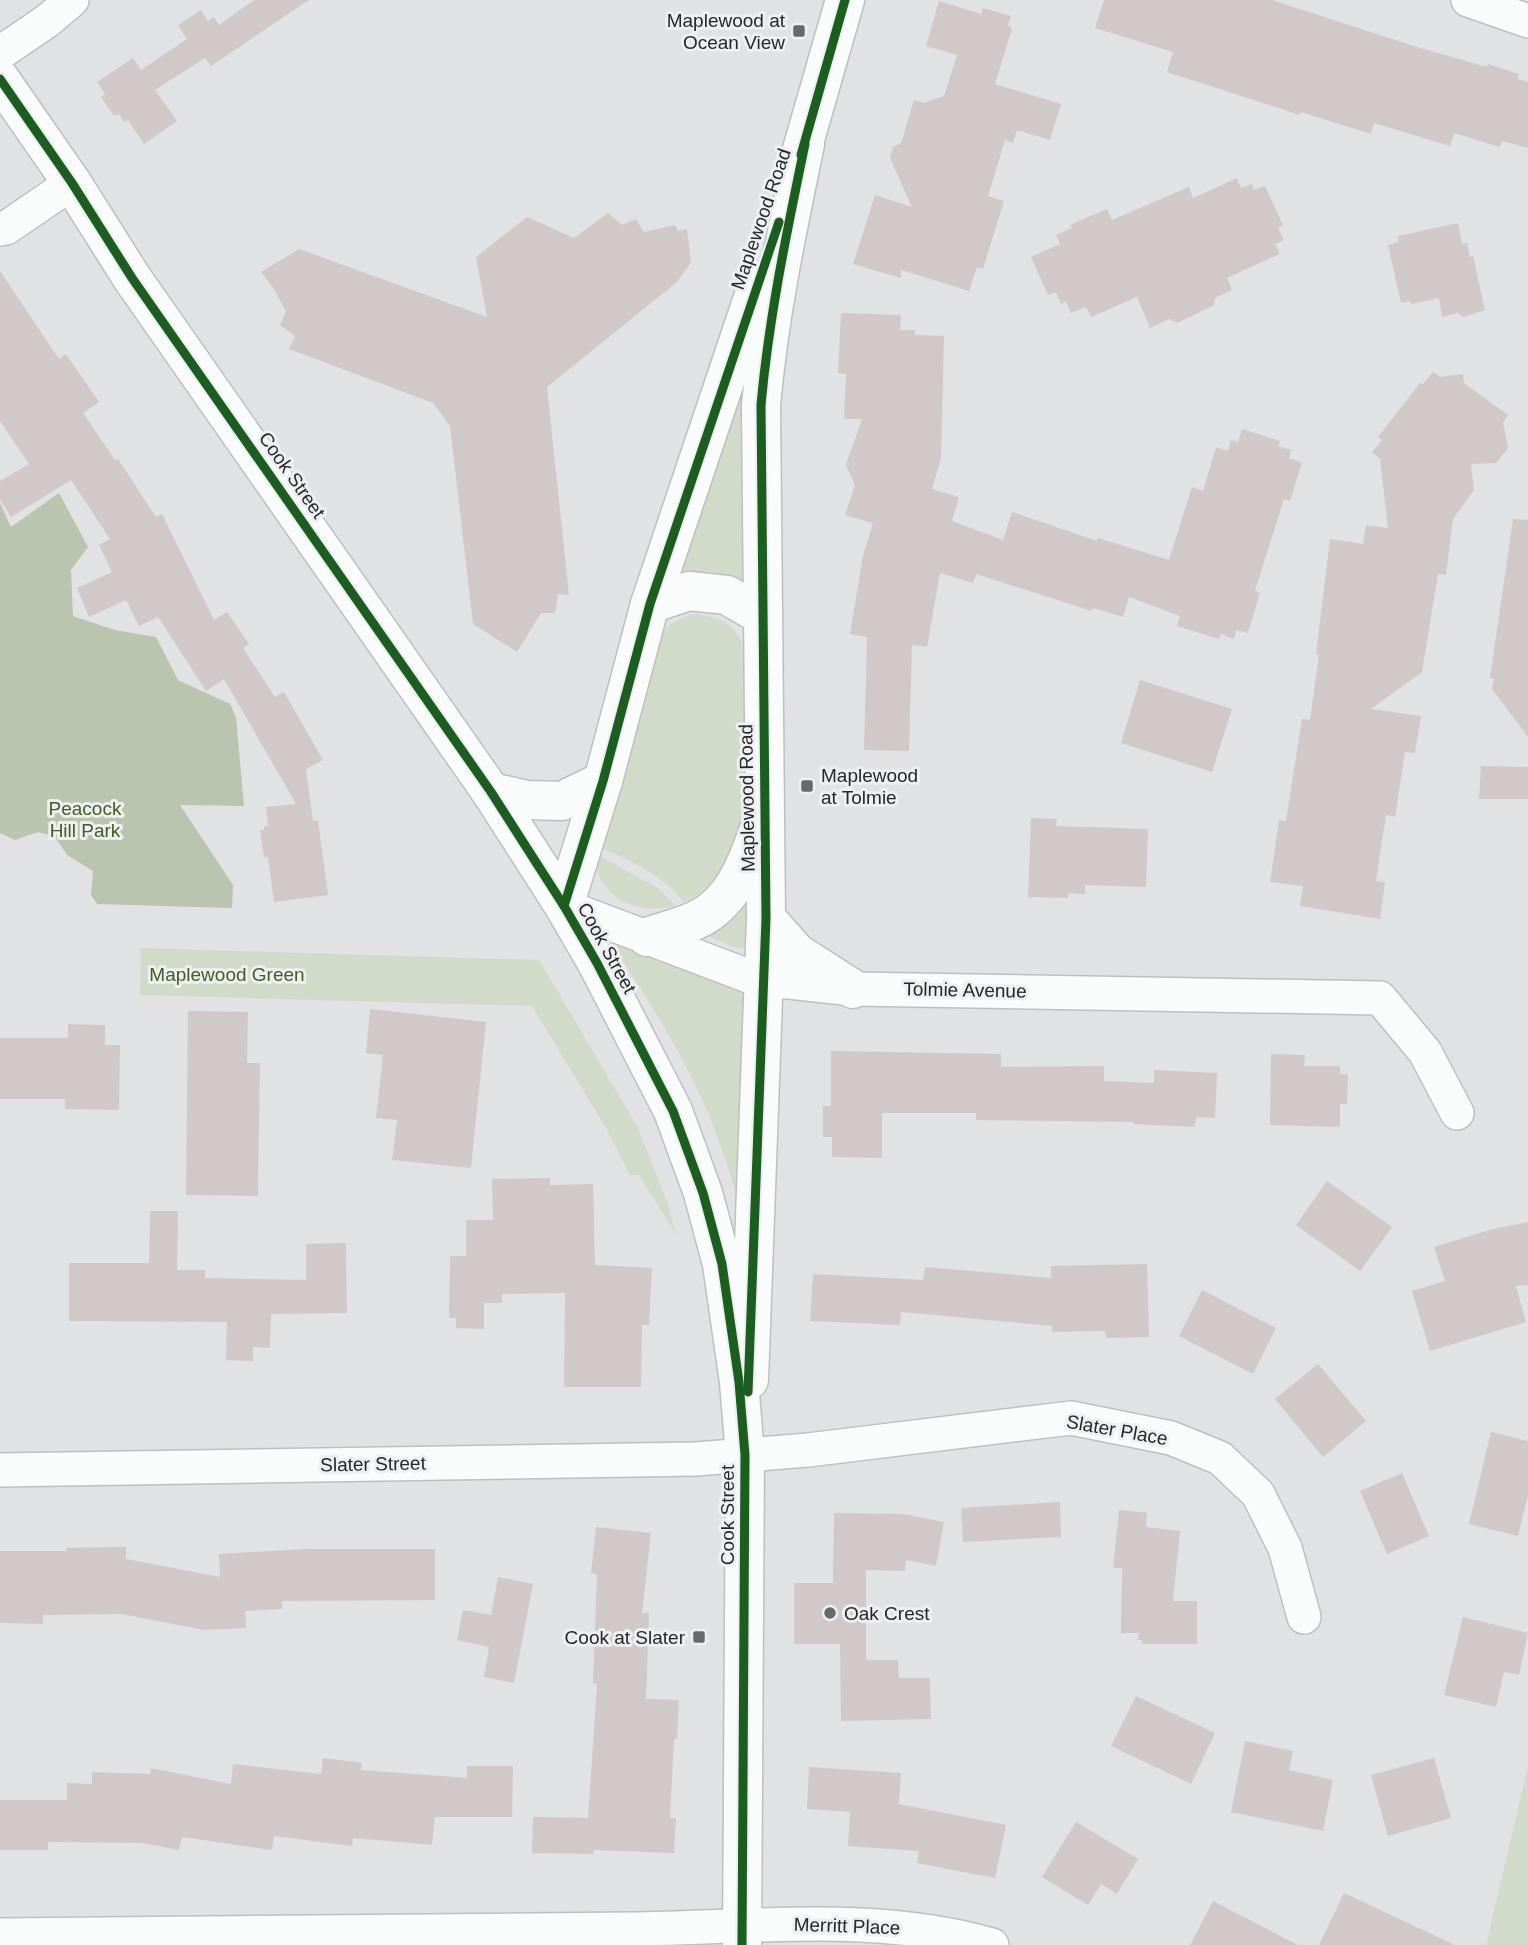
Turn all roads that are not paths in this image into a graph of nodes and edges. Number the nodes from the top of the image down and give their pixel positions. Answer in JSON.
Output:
{"nodes":[{"id":1,"x":72,"y":0,"type":"edge"},
{"id":2,"x":845,"y":0,"type":"edge"},
{"id":3,"x":1468,"y":0,"type":"edge"},
{"id":4,"x":1528,"y":21,"type":"edge"},
{"id":5,"x":0,"y":53,"type":"edge"},
{"id":6,"x":0,"y":79,"type":"edge"},
{"id":7,"x":805,"y":144,"type":"junction"},
{"id":8,"x":72,"y":183,"type":"junction"},
{"id":9,"x":0,"y":229,"type":"edge"},
{"id":10,"x":650,"y":604,"type":"junction"},
{"id":11,"x":761,"y":615,"type":"junction"},
{"id":12,"x":603,"y":781,"type":"junction"},
{"id":13,"x":491,"y":792,"type":"junction"},
{"id":14,"x":765,"y":813,"type":"junction"},
{"id":15,"x":565,"y":906,"type":"junction"},
{"id":16,"x":765,"y":918,"type":"junction"},
{"id":17,"x":647,"y":937,"type":"junction"},
{"id":18,"x":764,"y":982,"type":"junction"},
{"id":19,"x":853,"y":989,"type":"junction"},
{"id":20,"x":1457,"y":1112,"type":"dead end"},
{"id":21,"x":745,"y":1455,"type":"junction"},
{"id":22,"x":0,"y":1470,"type":"edge"},
{"id":23,"x":1304,"y":1617,"type":"dead end"},
{"id":24,"x":742,"y":1935,"type":"edge"},
{"id":25,"x":0,"y":1936,"type":"edge"},
{"id":26,"x":992,"y":1945,"type":"edge"}],
"edges":[{"from":1,"to":5,"type":"street"},
{"from":2,"to":7,"type":"street","name":"Maplewood Road"},
{"from":3,"to":4,"type":"street"},
{"from":6,"to":8,"type":"street","name":"Cook Street"},
{"from":7,"to":10,"type":"street","name":"Maplewood Road"},
{"from":7,"to":11,"type":"street","name":"Maplewood Road"},
{"from":8,"to":9,"type":"street"},
{"from":8,"to":13,"type":"street","name":"Cook Street"},
{"from":10,"to":11,"type":"street"},
{"from":10,"to":12,"type":"street","name":"Maplewood Road"},
{"from":11,"to":14,"type":"street","name":"Maplewood Road"},
{"from":12,"to":13,"type":"street"},
{"from":12,"to":15,"type":"street","name":"Maplewood Road"},
{"from":13,"to":15,"type":"street","name":"Cook Street"},
{"from":14,"to":16,"type":"street","name":"Maplewood Road"},
{"from":14,"to":17,"type":"street"},
{"from":15,"to":17,"type":"street","name":"Tolmie Avenue"},
{"from":15,"to":21,"type":"street","name":"Cook Street"},
{"from":16,"to":18,"type":"street","name":"Maplewood Road"},
{"from":16,"to":19,"type":"street"},
{"from":17,"to":18,"type":"street","name":"Tolmie Avenue"},
{"from":18,"to":19,"type":"street","name":"Tolmie Avenue"},
{"from":18,"to":21,"type":"street","name":"Maplewood Road"},
{"from":19,"to":20,"type":"street","name":"Tolmie Avenue"},
{"from":21,"to":22,"type":"street","name":"Slater Street"},
{"from":21,"to":23,"type":"street","name":"Slater Place"},
{"from":21,"to":24,"type":"street","name":"Cook Street"},
{"from":24,"to":25,"type":"street","name":"Merritt Place"},
{"from":24,"to":26,"type":"street","name":"Merritt Place"}]}
